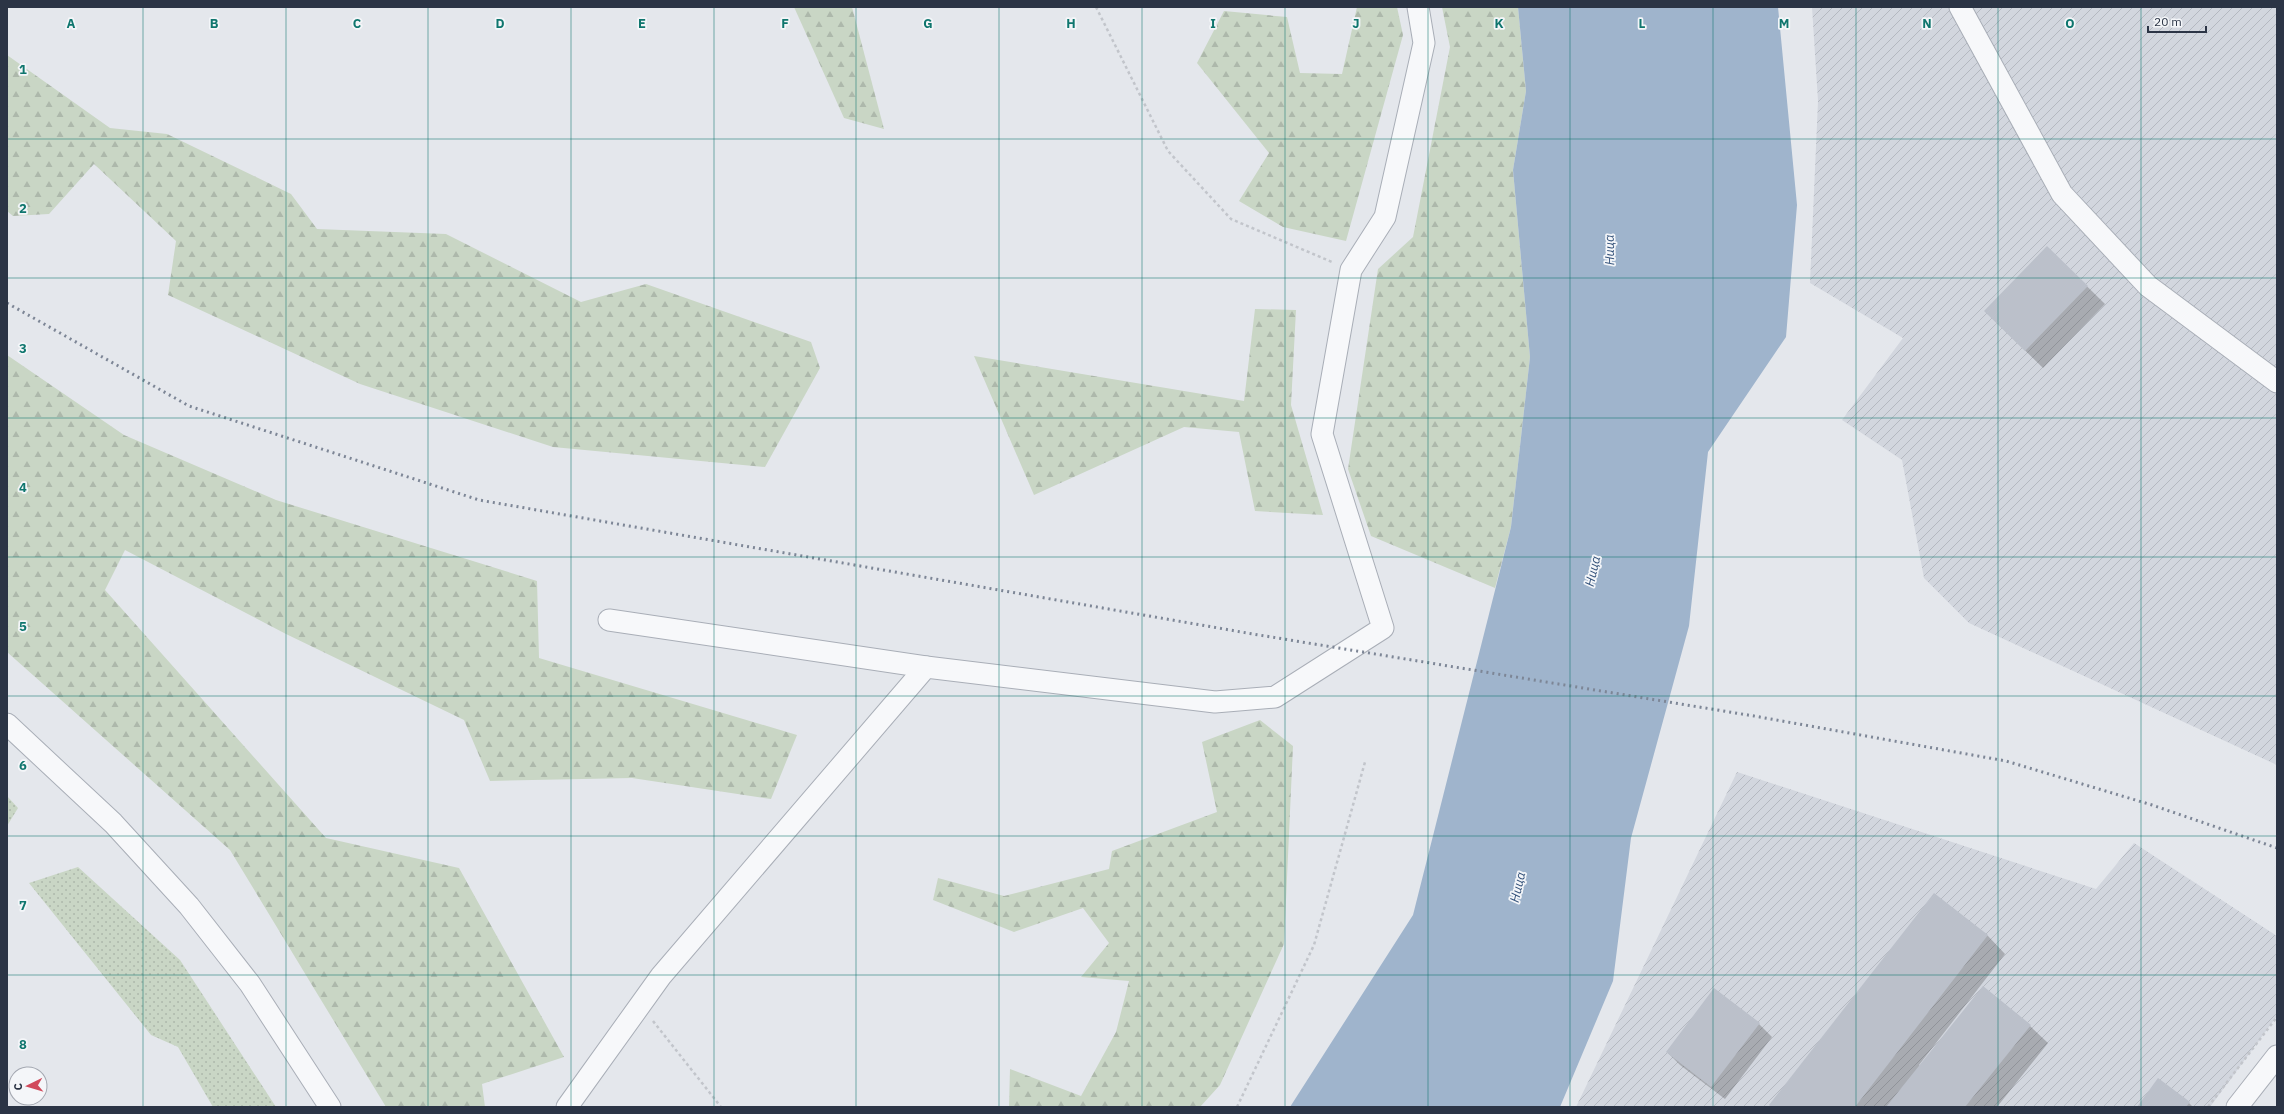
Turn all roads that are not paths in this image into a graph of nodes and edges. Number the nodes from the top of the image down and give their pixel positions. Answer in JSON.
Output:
{"nodes":[{"id":1,"x":1418,"y":7,"type":"edge"},
{"id":2,"x":1960,"y":7,"type":"edge"},
{"id":3,"x":2277,"y":382,"type":"edge"},
{"id":4,"x":609,"y":620,"type":"dead end"},
{"id":5,"x":926,"y":668,"type":"junction"},
{"id":6,"x":7,"y":724,"type":"edge"},
{"id":7,"x":2277,"y":1056,"type":"edge"},
{"id":8,"x":330,"y":1107,"type":"edge"},
{"id":9,"x":568,"y":1107,"type":"edge"},
{"id":10,"x":2237,"y":1107,"type":"edge"}],
"edges":[{"from":1,"to":5,"type":"street"},
{"from":2,"to":3,"type":"street"},
{"from":4,"to":5,"type":"street"},
{"from":5,"to":9,"type":"street"},
{"from":6,"to":8,"type":"street"},
{"from":7,"to":10,"type":"street"}]}
